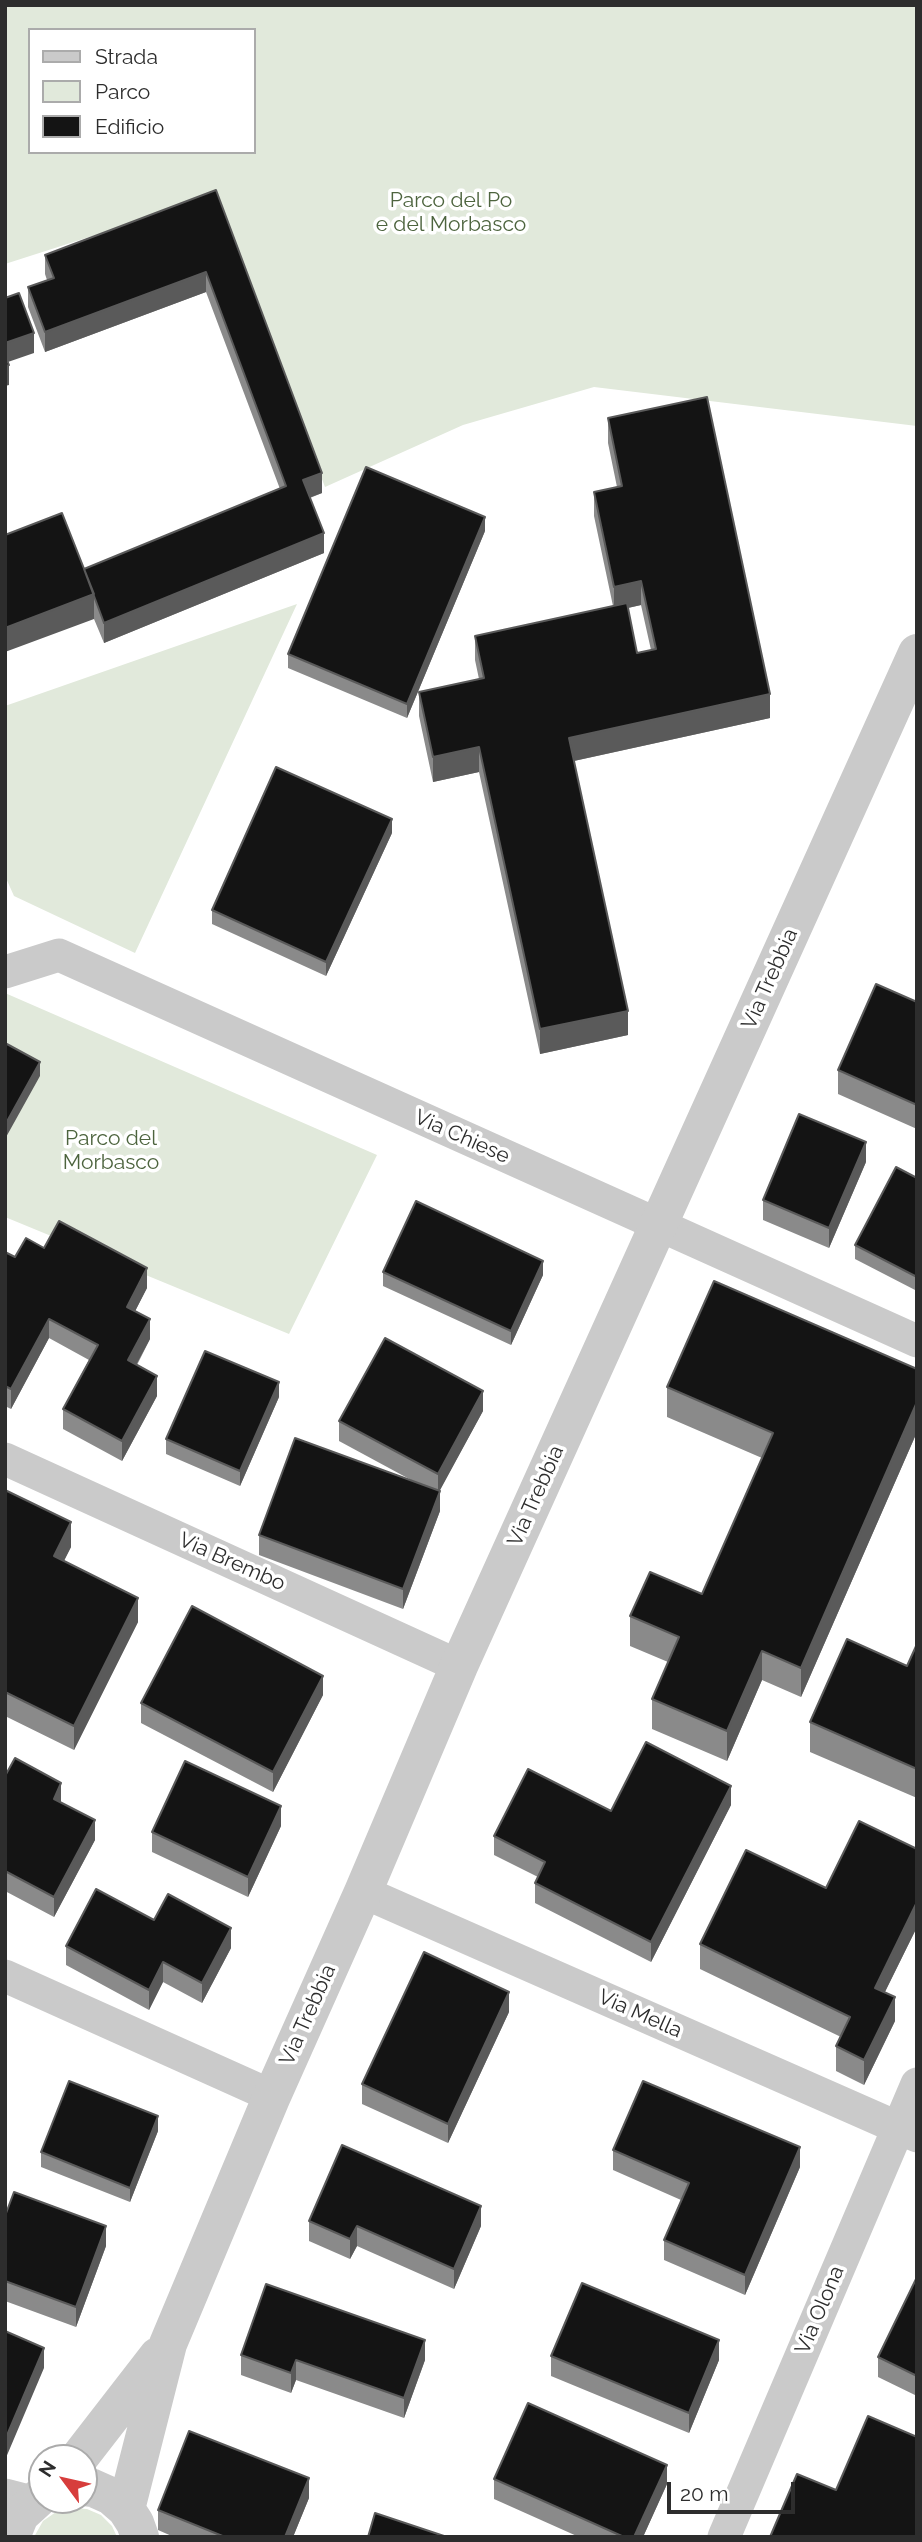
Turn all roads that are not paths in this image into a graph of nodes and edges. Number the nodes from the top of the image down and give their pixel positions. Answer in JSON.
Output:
{"nodes":[{"id":1,"x":917,"y":653,"type":"edge"},
{"id":2,"x":5,"y":972,"type":"edge"},
{"id":3,"x":659,"y":1225,"type":"junction"},
{"id":4,"x":917,"y":1341,"type":"edge"},
{"id":5,"x":5,"y":1459,"type":"edge"},
{"id":6,"x":459,"y":1666,"type":"junction"},
{"id":7,"x":363,"y":1892,"type":"junction"},
{"id":8,"x":5,"y":1976,"type":"edge"},
{"id":9,"x":917,"y":2084,"type":"edge"},
{"id":10,"x":272,"y":2096,"type":"junction"},
{"id":11,"x":907,"y":2132,"type":"edge"},
{"id":12,"x":168,"y":2344,"type":"junction"},
{"id":13,"x":90,"y":2444,"type":"edge"},
{"id":14,"x":98,"y":2490,"type":"edge"},
{"id":15,"x":26,"y":2497,"type":"edge"},
{"id":16,"x":133,"y":2523,"type":"edge"},
{"id":17,"x":11,"y":2537,"type":"edge"},
{"id":18,"x":724,"y":2537,"type":"edge"}],
"edges":[{"from":1,"to":3,"type":"street","name":"Via Trebbia"},
{"from":2,"to":3,"type":"street","name":"Via Chiese"},
{"from":3,"to":4,"type":"street","name":"Via Chiese"},
{"from":3,"to":6,"type":"street","name":"Via Trebbia"},
{"from":5,"to":6,"type":"street","name":"Via Brembo"},
{"from":6,"to":7,"type":"street","name":"Via Trebbia"},
{"from":7,"to":10,"type":"street","name":"Via Trebbia"},
{"from":7,"to":11,"type":"street","name":"Via Mella"},
{"from":8,"to":10,"type":"street"},
{"from":9,"to":11,"type":"street","name":"Via Olona"},
{"from":10,"to":12,"type":"street","name":"Via Trebbia"},
{"from":11,"to":18,"type":"street","name":"Via Olona"},
{"from":12,"to":13,"type":"street","name":"Via Trebbia"},
{"from":12,"to":16,"type":"street","name":"Via Trebbia"},
{"from":14,"to":16,"type":"street"},
{"from":15,"to":17,"type":"street"}]}
